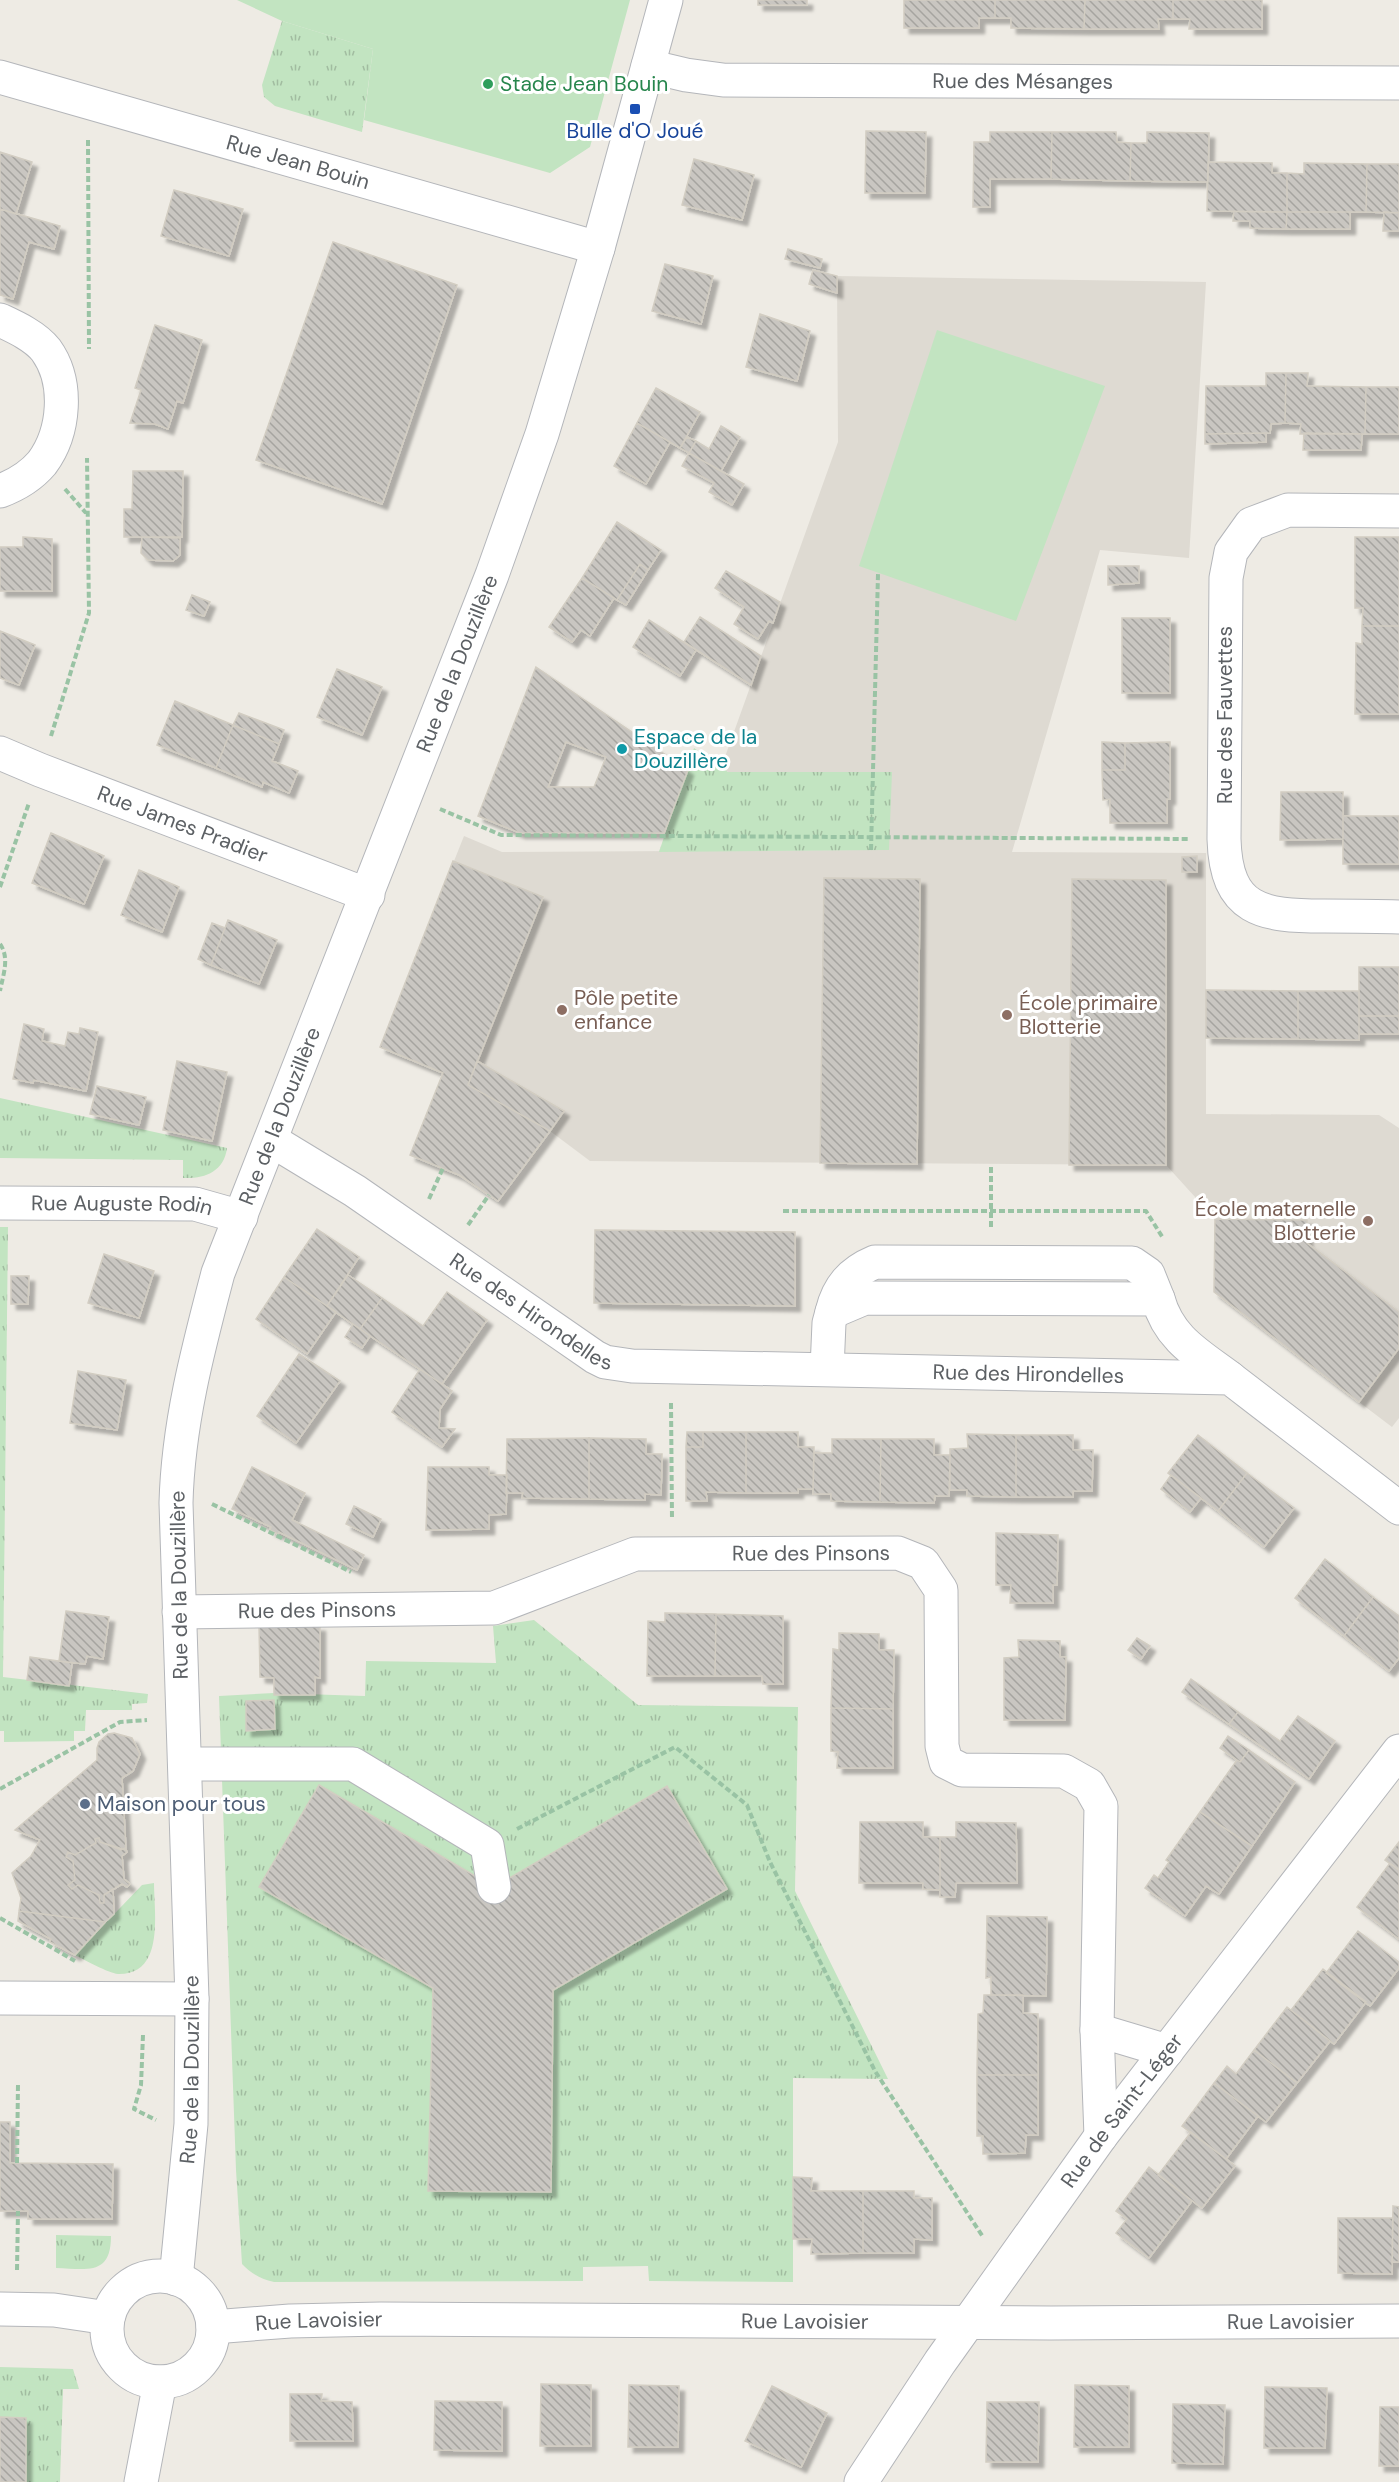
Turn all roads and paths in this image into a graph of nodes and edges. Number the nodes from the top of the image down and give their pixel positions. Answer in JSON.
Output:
{"nodes":[{"id":1,"x":666,"y":0,"type":"edge"},
{"id":2,"x":648,"y":66,"type":"junction"},
{"id":3,"x":0,"y":77,"type":"edge"},
{"id":4,"x":1399,"y":83,"type":"edge"},
{"id":5,"x":94,"y":104,"type":"junction"},
{"id":6,"x":598,"y":248,"type":"junction"},
{"id":7,"x":0,"y":320,"type":"edge"},
{"id":8,"x":89,"y":355,"type":"dead end"},
{"id":9,"x":87,"y":457,"type":"dead end"},
{"id":10,"x":0,"y":491,"type":"edge"},
{"id":11,"x":1399,"y":511,"type":"edge"},
{"id":12,"x":878,"y":574,"type":"dead end"},
{"id":13,"x":0,"y":753,"type":"edge"},
{"id":14,"x":40,"y":770,"type":"junction"},
{"id":15,"x":406,"y":795,"type":"junction"},
{"id":16,"x":871,"y":837,"type":"junction"},
{"id":17,"x":1224,"y":839,"type":"junction"},
{"id":18,"x":871,"y":850,"type":"dead end"},
{"id":19,"x":0,"y":887,"type":"edge"},
{"id":20,"x":368,"y":895,"type":"junction"},
{"id":21,"x":1399,"y":916,"type":"edge"},
{"id":22,"x":0,"y":944,"type":"edge"},
{"id":23,"x":0,"y":991,"type":"edge"},
{"id":24,"x":271,"y":1140,"type":"junction"},
{"id":25,"x":443,"y":1168,"type":"dead end"},
{"id":26,"x":489,"y":1195,"type":"dead end"},
{"id":27,"x":429,"y":1199,"type":"dead end"},
{"id":28,"x":0,"y":1203,"type":"edge"},
{"id":29,"x":241,"y":1217,"type":"junction"},
{"id":30,"x":468,"y":1225,"type":"dead end"},
{"id":31,"x":671,"y":1367,"type":"junction"},
{"id":32,"x":827,"y":1369,"type":"junction"},
{"id":33,"x":1230,"y":1378,"type":"junction"},
{"id":34,"x":206,"y":1501,"type":"dead end"},
{"id":35,"x":1399,"y":1508,"type":"edge"},
{"id":36,"x":672,"y":1553,"type":"junction"},
{"id":37,"x":359,"y":1576,"type":"dead end"},
{"id":38,"x":179,"y":1612,"type":"junction"},
{"id":39,"x":183,"y":1718,"type":"junction"},
{"id":40,"x":1399,"y":1751,"type":"edge"},
{"id":41,"x":185,"y":1764,"type":"junction"},
{"id":42,"x":0,"y":1789,"type":"edge"},
{"id":43,"x":487,"y":1845,"type":"junction"},
{"id":44,"x":494,"y":1887,"type":"dead end"},
{"id":45,"x":0,"y":1998,"type":"edge"},
{"id":46,"x":145,"y":2000,"type":"junction"},
{"id":47,"x":192,"y":2000,"type":"junction"},
{"id":48,"x":1097,"y":2030,"type":"junction"},
{"id":49,"x":1167,"y":2051,"type":"junction"},
{"id":50,"x":18,"y":2084,"type":"dead end"},
{"id":51,"x":155,"y":2120,"type":"dead end"},
{"id":52,"x":1101,"y":2136,"type":"junction"},
{"id":53,"x":18,"y":2163,"type":"dead end"},
{"id":54,"x":18,"y":2211,"type":"dead end"},
{"id":55,"x":988,"y":2245,"type":"dead end"},
{"id":56,"x":18,"y":2270,"type":"dead end"},
{"id":57,"x":176,"y":2279,"type":"junction"},
{"id":58,"x":0,"y":2308,"type":"edge"},
{"id":59,"x":108,"y":2318,"type":"junction"},
{"id":60,"x":1399,"y":2321,"type":"edge"},
{"id":61,"x":969,"y":2322,"type":"junction"},
{"id":62,"x":213,"y":2327,"type":"junction"},
{"id":63,"x":160,"y":2382,"type":"junction"},
{"id":64,"x":141,"y":2482,"type":"edge"},
{"id":65,"x":861,"y":2482,"type":"edge"}],
"edges":[{"from":1,"to":2,"type":"street","name":"Rue de la Douzillère"},
{"from":2,"to":4,"type":"street","name":"Rue des Mésanges"},
{"from":2,"to":6,"type":"street","name":"Rue de la Douzillère"},
{"from":3,"to":5,"type":"street","name":"Rue Jean Bouin"},
{"from":5,"to":6,"type":"street","name":"Rue Jean Bouin"},
{"from":5,"to":8,"type":"path"},
{"from":6,"to":15,"type":"street","name":"Rue de la Douzillère"},
{"from":7,"to":10,"type":"street"},
{"from":9,"to":14,"type":"path"},
{"from":11,"to":17,"type":"street","name":"Rue des Fauvettes"},
{"from":12,"to":16,"type":"path"},
{"from":13,"to":14,"type":"street","name":"Rue James Pradier"},
{"from":14,"to":19,"type":"path"},
{"from":14,"to":20,"type":"street","name":"Rue James Pradier"},
{"from":15,"to":16,"type":"path"},
{"from":15,"to":20,"type":"street","name":"Rue de la Douzillère"},
{"from":16,"to":17,"type":"path"},
{"from":16,"to":18,"type":"path"},
{"from":17,"to":21,"type":"street","name":"Rue des Fauvettes"},
{"from":20,"to":24,"type":"street","name":"Rue de la Douzillère"},
{"from":22,"to":23,"type":"path"},
{"from":24,"to":29,"type":"street","name":"Rue de la Douzillère"},
{"from":24,"to":31,"type":"street","name":"Rue des Hirondelles"},
{"from":25,"to":27,"type":"path"},
{"from":26,"to":30,"type":"path"},
{"from":28,"to":29,"type":"street","name":"Rue Auguste Rodin"},
{"from":29,"to":38,"type":"street","name":"Rue de la Douzillère"},
{"from":31,"to":32,"type":"street","name":"Rue des Hirondelles"},
{"from":31,"to":36,"type":"path"},
{"from":32,"to":33,"type":"street","name":"Rue des Hirondelles"},
{"from":32,"to":33,"type":"street"},
{"from":33,"to":35,"type":"street"},
{"from":34,"to":37,"type":"path"},
{"from":36,"to":38,"type":"street","name":"Rue des Pinsons"},
{"from":36,"to":48,"type":"street","name":"Rue des Pinsons"},
{"from":38,"to":39,"type":"street","name":"Rue de la Douzillère"},
{"from":39,"to":41,"type":"street","name":"Rue de la Douzillère"},
{"from":39,"to":42,"type":"path"},
{"from":40,"to":49,"type":"street","name":"Rue de Saint-Léger"},
{"from":41,"to":43,"type":"street"},
{"from":41,"to":47,"type":"street","name":"Rue de la Douzillère"},
{"from":43,"to":44,"type":"street"},
{"from":43,"to":55,"type":"path"},
{"from":45,"to":46,"type":"street"},
{"from":46,"to":47,"type":"street"},
{"from":46,"to":51,"type":"path"},
{"from":47,"to":57,"type":"street","name":"Rue de la Douzillère"},
{"from":48,"to":49,"type":"street"},
{"from":48,"to":52,"type":"street","name":"Rue des Pinsons"},
{"from":49,"to":52,"type":"street","name":"Rue de Saint-Léger"},
{"from":50,"to":53,"type":"path"},
{"from":52,"to":61,"type":"street","name":"Rue de Saint-Léger"},
{"from":54,"to":56,"type":"path"},
{"from":57,"to":59,"type":"street"},
{"from":57,"to":62,"type":"street"},
{"from":58,"to":59,"type":"street"},
{"from":59,"to":63,"type":"street"},
{"from":60,"to":61,"type":"street","name":"Rue Lavoisier"},
{"from":61,"to":62,"type":"street","name":"Rue Lavoisier"},
{"from":61,"to":65,"type":"street","name":"Rue de Saint-Léger"},
{"from":62,"to":63,"type":"street"},
{"from":63,"to":64,"type":"street"}]}
